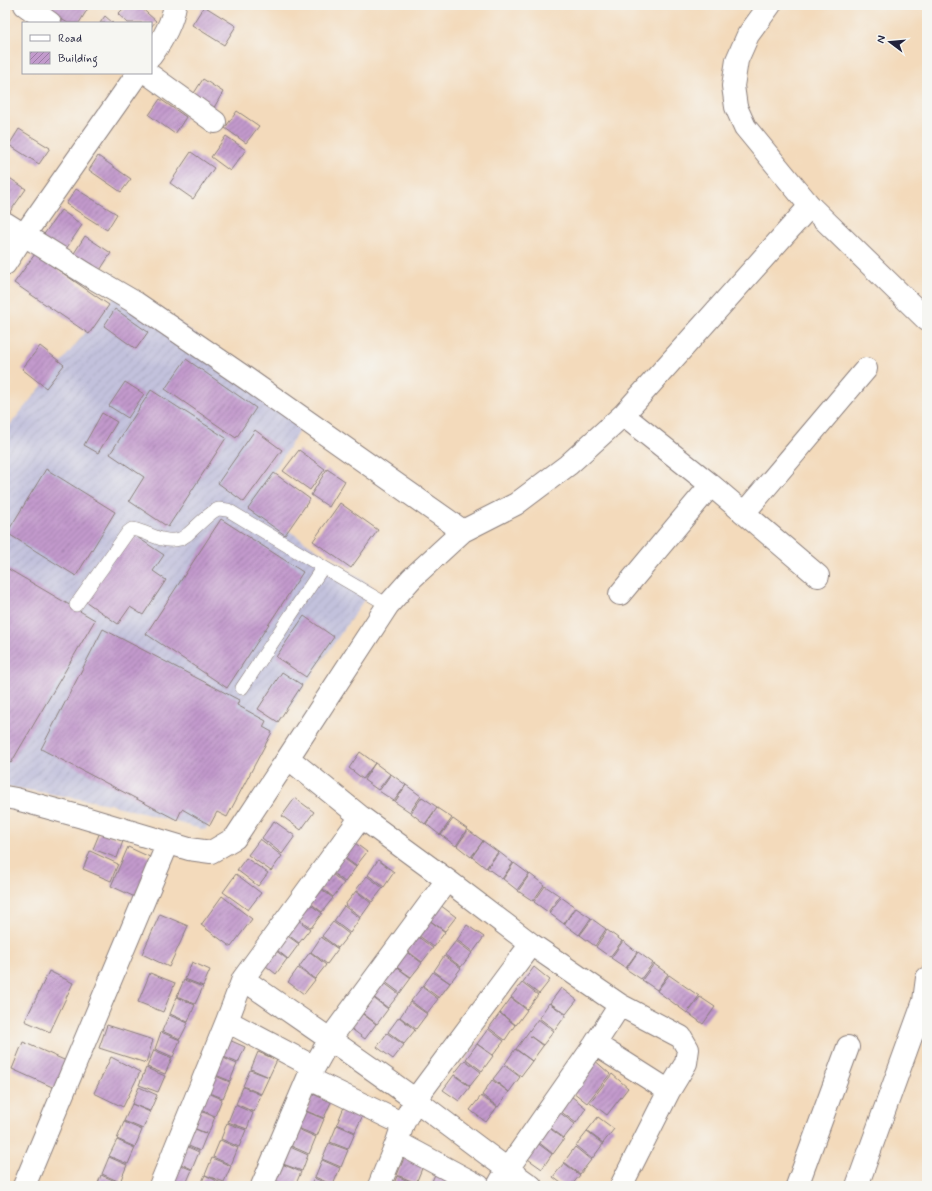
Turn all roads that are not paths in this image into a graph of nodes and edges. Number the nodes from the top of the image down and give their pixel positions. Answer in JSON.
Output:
{"nodes":[{"id":1,"x":25,"y":5,"type":"edge"},
{"id":2,"x":175,"y":5,"type":"edge"},
{"id":3,"x":770,"y":5,"type":"edge"},
{"id":4,"x":49,"y":22,"type":"edge"},
{"id":5,"x":152,"y":55,"type":"edge"},
{"id":6,"x":134,"y":75,"type":"edge"},
{"id":7,"x":215,"y":122,"type":"dead end"},
{"id":8,"x":810,"y":206,"type":"junction"},
{"id":9,"x":5,"y":223,"type":"edge"},
{"id":10,"x":24,"y":235,"type":"junction"},
{"id":11,"x":5,"y":264,"type":"edge"},
{"id":12,"x":927,"y":320,"type":"edge"},
{"id":13,"x":866,"y":369,"type":"dead end"},
{"id":14,"x":623,"y":415,"type":"junction"},
{"id":15,"x":712,"y":484,"type":"junction"},
{"id":16,"x":744,"y":513,"type":"junction"},
{"id":17,"x":463,"y":531,"type":"junction"},
{"id":18,"x":323,"y":568,"type":"junction"},
{"id":19,"x":818,"y":576,"type":"dead end"},
{"id":20,"x":620,"y":594,"type":"dead end"},
{"id":21,"x":76,"y":605,"type":"dead end"},
{"id":22,"x":388,"y":605,"type":"junction"},
{"id":23,"x":242,"y":688,"type":"dead end"},
{"id":24,"x":288,"y":758,"type":"junction"},
{"id":25,"x":5,"y":797,"type":"edge"},
{"id":26,"x":361,"y":817,"type":"junction"},
{"id":27,"x":168,"y":843,"type":"junction"},
{"id":28,"x":447,"y":880,"type":"junction"},
{"id":29,"x":531,"y":944,"type":"junction"},
{"id":30,"x":927,"y":978,"type":"edge"},
{"id":31,"x":243,"y":979,"type":"junction"},
{"id":32,"x":620,"y":1005,"type":"junction"},
{"id":33,"x":227,"y":1021,"type":"junction"},
{"id":34,"x":330,"y":1039,"type":"junction"},
{"id":35,"x":595,"y":1044,"type":"junction"},
{"id":36,"x":848,"y":1047,"type":"dead end"},
{"id":37,"x":311,"y":1072,"type":"junction"},
{"id":38,"x":670,"y":1091,"type":"junction"},
{"id":39,"x":415,"y":1100,"type":"junction"},
{"id":40,"x":400,"y":1133,"type":"junction"},
{"id":41,"x":502,"y":1178,"type":"edge"},
{"id":42,"x":24,"y":1186,"type":"edge"},
{"id":43,"x":160,"y":1186,"type":"edge"},
{"id":44,"x":262,"y":1186,"type":"edge"},
{"id":45,"x":379,"y":1186,"type":"edge"},
{"id":46,"x":479,"y":1186,"type":"edge"},
{"id":47,"x":531,"y":1186,"type":"edge"},
{"id":48,"x":621,"y":1186,"type":"edge"},
{"id":49,"x":797,"y":1186,"type":"edge"},
{"id":50,"x":857,"y":1186,"type":"edge"}],
"edges":[{"from":1,"to":4,"type":"street"},
{"from":2,"to":5,"type":"street"},
{"from":3,"to":8,"type":"street"},
{"from":6,"to":7,"type":"street"},
{"from":6,"to":10,"type":"street"},
{"from":8,"to":12,"type":"street"},
{"from":8,"to":14,"type":"street"},
{"from":9,"to":10,"type":"street"},
{"from":10,"to":11,"type":"street"},
{"from":10,"to":17,"type":"street"},
{"from":13,"to":16,"type":"street"},
{"from":14,"to":15,"type":"street"},
{"from":14,"to":17,"type":"street"},
{"from":15,"to":16,"type":"street"},
{"from":15,"to":20,"type":"street"},
{"from":16,"to":19,"type":"street"},
{"from":17,"to":22,"type":"street"},
{"from":18,"to":21,"type":"lane"},
{"from":18,"to":22,"type":"lane"},
{"from":18,"to":23,"type":"lane"},
{"from":22,"to":24,"type":"street"},
{"from":24,"to":26,"type":"street"},
{"from":24,"to":27,"type":"street"},
{"from":25,"to":27,"type":"street"},
{"from":26,"to":28,"type":"street"},
{"from":26,"to":31,"type":"street"},
{"from":27,"to":42,"type":"street"},
{"from":28,"to":29,"type":"street"},
{"from":28,"to":34,"type":"street"},
{"from":29,"to":32,"type":"street"},
{"from":29,"to":39,"type":"street"},
{"from":30,"to":50,"type":"street"},
{"from":31,"to":33,"type":"street"},
{"from":31,"to":34,"type":"street"},
{"from":32,"to":35,"type":"street"},
{"from":32,"to":38,"type":"street"},
{"from":33,"to":37,"type":"street"},
{"from":33,"to":43,"type":"street"},
{"from":34,"to":37,"type":"street"},
{"from":34,"to":39,"type":"street"},
{"from":35,"to":38,"type":"street"},
{"from":35,"to":41,"type":"street"},
{"from":36,"to":49,"type":"street"},
{"from":37,"to":40,"type":"street"},
{"from":37,"to":44,"type":"street"},
{"from":38,"to":48,"type":"street"},
{"from":39,"to":40,"type":"street"},
{"from":39,"to":41,"type":"street"},
{"from":40,"to":45,"type":"street"},
{"from":40,"to":46,"type":"street"},
{"from":41,"to":47,"type":"street"}]}
